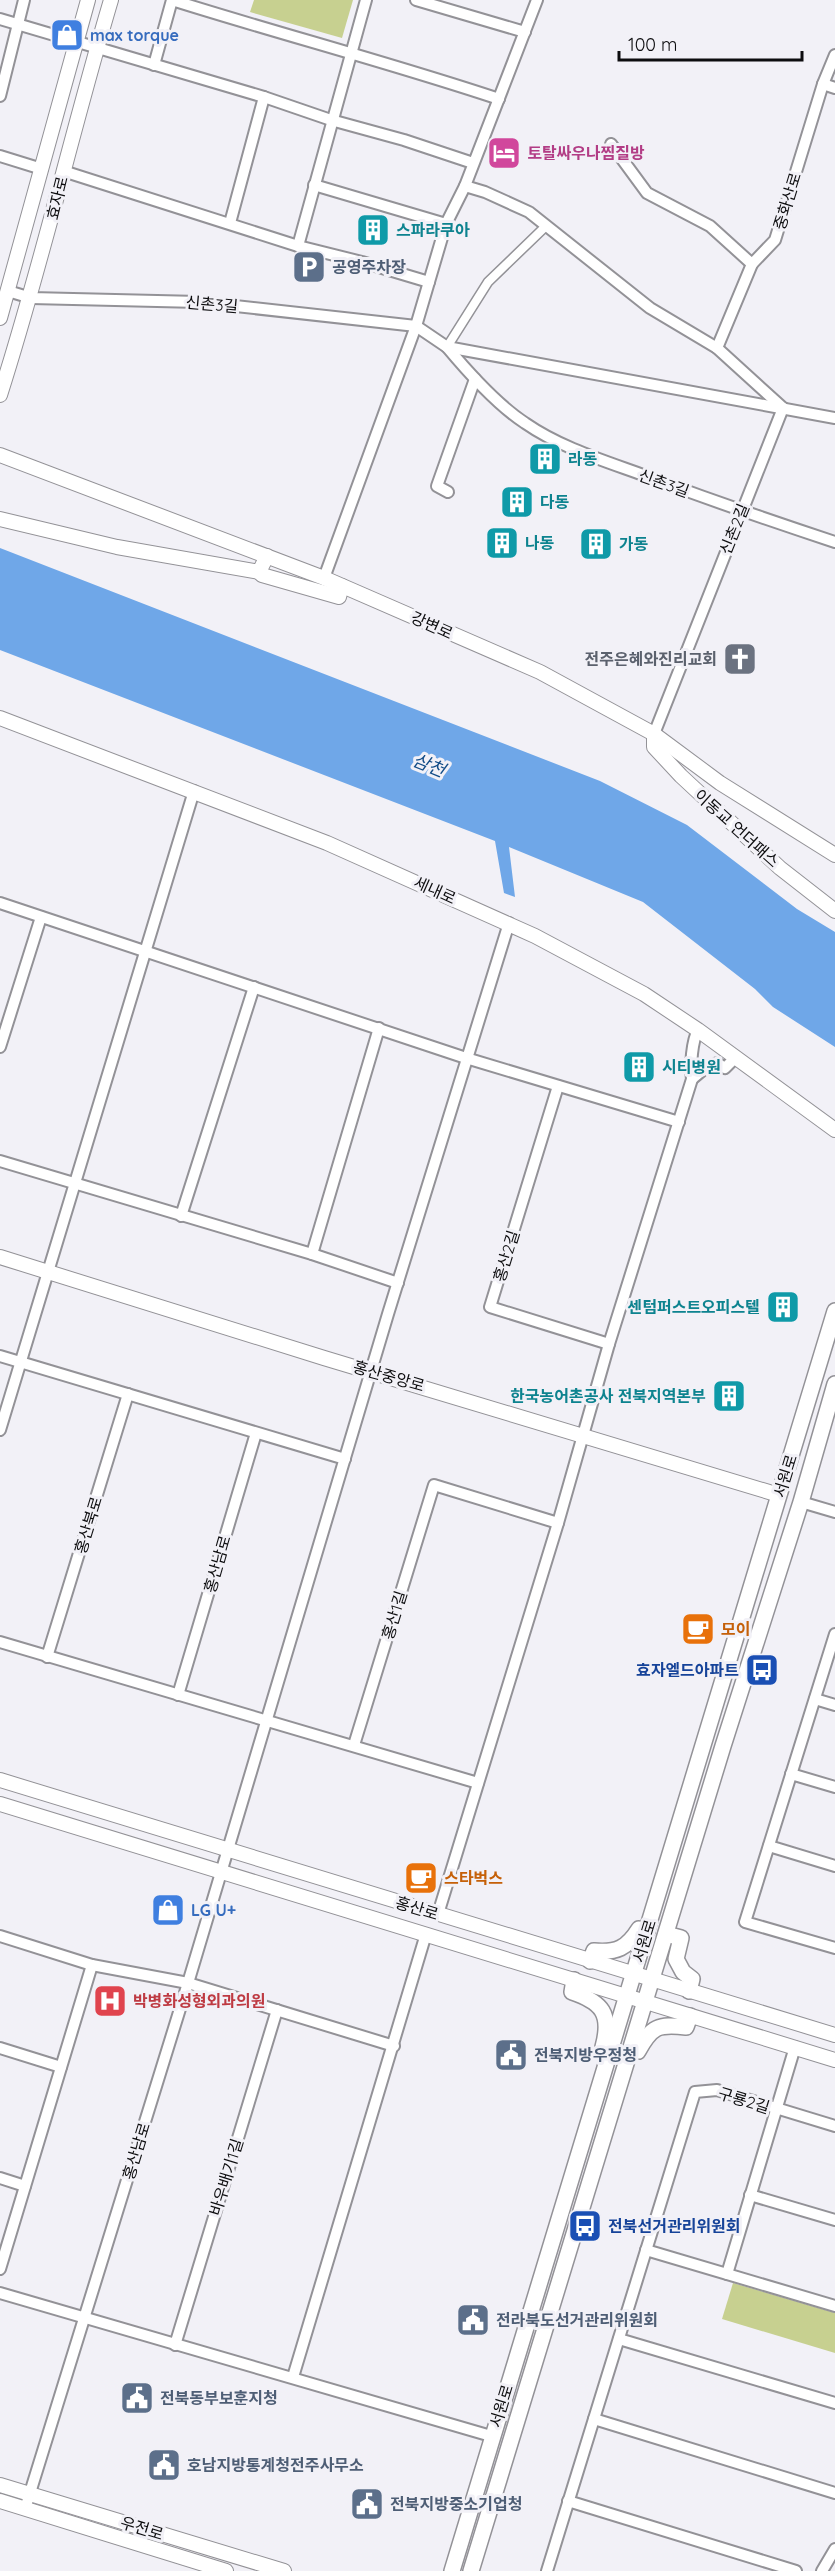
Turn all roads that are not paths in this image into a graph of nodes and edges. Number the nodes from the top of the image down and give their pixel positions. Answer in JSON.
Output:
{"nodes":[{"id":1,"x":24,"y":0,"type":"edge"},
{"id":2,"x":88,"y":0,"type":"edge"},
{"id":3,"x":111,"y":0,"type":"edge"},
{"id":4,"x":172,"y":0,"type":"edge"},
{"id":5,"x":366,"y":0,"type":"edge"},
{"id":6,"x":416,"y":0,"type":"edge"},
{"id":7,"x":537,"y":0,"type":"edge"},
{"id":8,"x":0,"y":19,"type":"edge"},
{"id":9,"x":17,"y":24,"type":"junction"},
{"id":10,"x":525,"y":32,"type":"junction"},
{"id":11,"x":75,"y":43,"type":"junction"},
{"id":12,"x":97,"y":49,"type":"junction"},
{"id":13,"x":349,"y":54,"type":"junction"},
{"id":14,"x":835,"y":55,"type":"edge"},
{"id":15,"x":154,"y":65,"type":"junction"},
{"id":16,"x":823,"y":84,"type":"junction"},
{"id":17,"x":835,"y":88,"type":"edge"},
{"id":18,"x":1,"y":90,"type":"edge"},
{"id":19,"x":264,"y":97,"type":"junction"},
{"id":20,"x":499,"y":99,"type":"junction"},
{"id":21,"x":331,"y":120,"type":"junction"},
{"id":22,"x":611,"y":144,"type":"dead end"},
{"id":23,"x":0,"y":156,"type":"edge"},
{"id":24,"x":473,"y":163,"type":"junction"},
{"id":25,"x":42,"y":169,"type":"junction"},
{"id":26,"x":63,"y":171,"type":"junction"},
{"id":27,"x":314,"y":184,"type":"junction"},
{"id":28,"x":465,"y":186,"type":"junction"},
{"id":29,"x":230,"y":223,"type":"junction"},
{"id":30,"x":446,"y":224,"type":"junction"},
{"id":31,"x":546,"y":226,"type":"junction"},
{"id":32,"x":298,"y":246,"type":"junction"},
{"id":33,"x":752,"y":264,"type":"junction"},
{"id":34,"x":429,"y":282,"type":"junction"},
{"id":35,"x":8,"y":291,"type":"junction"},
{"id":36,"x":31,"y":298,"type":"junction"},
{"id":37,"x":0,"y":318,"type":"edge"},
{"id":38,"x":416,"y":326,"type":"junction"},
{"id":39,"x":447,"y":347,"type":"junction"},
{"id":40,"x":717,"y":348,"type":"junction"},
{"id":41,"x":475,"y":379,"type":"junction"},
{"id":42,"x":0,"y":395,"type":"edge"},
{"id":43,"x":783,"y":408,"type":"junction"},
{"id":44,"x":835,"y":418,"type":"edge"},
{"id":45,"x":0,"y":455,"type":"edge"},
{"id":46,"x":448,"y":492,"type":"dead end"},
{"id":47,"x":741,"y":511,"type":"junction"},
{"id":48,"x":0,"y":519,"type":"edge"},
{"id":49,"x":835,"y":542,"type":"edge"},
{"id":50,"x":267,"y":556,"type":"junction"},
{"id":51,"x":259,"y":572,"type":"junction"},
{"id":52,"x":324,"y":578,"type":"junction"},
{"id":53,"x":342,"y":586,"type":"junction"},
{"id":54,"x":0,"y":718,"type":"edge"},
{"id":55,"x":654,"y":734,"type":"junction"},
{"id":56,"x":194,"y":791,"type":"junction"},
{"id":57,"x":835,"y":855,"type":"edge"},
{"id":58,"x":0,"y":903,"type":"edge"},
{"id":59,"x":835,"y":911,"type":"edge"},
{"id":60,"x":41,"y":917,"type":"junction"},
{"id":61,"x":509,"y":923,"type":"junction"},
{"id":62,"x":146,"y":952,"type":"junction"},
{"id":63,"x":254,"y":987,"type":"junction"},
{"id":64,"x":379,"y":1028,"type":"junction"},
{"id":65,"x":698,"y":1030,"type":"junction"},
{"id":66,"x":0,"y":1047,"type":"edge"},
{"id":67,"x":735,"y":1058,"type":"junction"},
{"id":68,"x":466,"y":1059,"type":"junction"},
{"id":69,"x":692,"y":1079,"type":"junction"},
{"id":70,"x":558,"y":1086,"type":"junction"},
{"id":71,"x":679,"y":1122,"type":"junction"},
{"id":72,"x":835,"y":1130,"type":"edge"},
{"id":73,"x":0,"y":1161,"type":"edge"},
{"id":74,"x":75,"y":1184,"type":"junction"},
{"id":75,"x":181,"y":1216,"type":"junction"},
{"id":76,"x":312,"y":1254,"type":"junction"},
{"id":77,"x":0,"y":1257,"type":"edge"},
{"id":78,"x":50,"y":1271,"type":"junction"},
{"id":79,"x":398,"y":1283,"type":"junction"},
{"id":80,"x":835,"y":1311,"type":"edge"},
{"id":81,"x":609,"y":1344,"type":"junction"},
{"id":82,"x":0,"y":1356,"type":"edge"},
{"id":83,"x":21,"y":1362,"type":"junction"},
{"id":84,"x":371,"y":1371,"type":"junction"},
{"id":85,"x":835,"y":1384,"type":"edge"},
{"id":86,"x":128,"y":1394,"type":"junction"},
{"id":87,"x":0,"y":1430,"type":"edge"},
{"id":88,"x":256,"y":1433,"type":"junction"},
{"id":89,"x":583,"y":1434,"type":"junction"},
{"id":90,"x":345,"y":1459,"type":"junction"},
{"id":91,"x":779,"y":1495,"type":"junction"},
{"id":92,"x":801,"y":1502,"type":"junction"},
{"id":93,"x":835,"y":1512,"type":"edge"},
{"id":94,"x":558,"y":1523,"type":"junction"},
{"id":95,"x":835,"y":1634,"type":"edge"},
{"id":96,"x":0,"y":1642,"type":"edge"},
{"id":97,"x":47,"y":1657,"type":"junction"},
{"id":98,"x":178,"y":1695,"type":"junction"},
{"id":99,"x":815,"y":1699,"type":"junction"},
{"id":100,"x":835,"y":1705,"type":"edge"},
{"id":101,"x":267,"y":1720,"type":"junction"},
{"id":102,"x":354,"y":1745,"type":"junction"},
{"id":103,"x":791,"y":1774,"type":"junction"},
{"id":104,"x":0,"y":1779,"type":"edge"},
{"id":105,"x":478,"y":1783,"type":"junction"},
{"id":106,"x":835,"y":1787,"type":"edge"},
{"id":107,"x":0,"y":1804,"type":"edge"},
{"id":108,"x":769,"y":1846,"type":"junction"},
{"id":109,"x":227,"y":1850,"type":"junction"},
{"id":110,"x":835,"y":1866,"type":"edge"},
{"id":111,"x":221,"y":1872,"type":"junction"},
{"id":112,"x":438,"y":1914,"type":"junction"},
{"id":113,"x":647,"y":1931,"type":"junction"},
{"id":114,"x":426,"y":1934,"type":"junction"},
{"id":115,"x":666,"y":1934,"type":"junction"},
{"id":116,"x":0,"y":1936,"type":"edge"},
{"id":117,"x":835,"y":1948,"type":"edge"},
{"id":118,"x":590,"y":1961,"type":"junction"},
{"id":119,"x":92,"y":1965,"type":"junction"},
{"id":120,"x":634,"y":1975,"type":"junction"},
{"id":121,"x":574,"y":1980,"type":"junction"},
{"id":122,"x":652,"y":1980,"type":"junction"},
{"id":123,"x":188,"y":1983,"type":"junction"},
{"id":124,"x":689,"y":1991,"type":"junction"},
{"id":125,"x":628,"y":1996,"type":"junction"},
{"id":126,"x":646,"y":2002,"type":"junction"},
{"id":127,"x":277,"y":2010,"type":"junction"},
{"id":128,"x":690,"y":2016,"type":"junction"},
{"id":129,"x":835,"y":2035,"type":"edge"},
{"id":130,"x":394,"y":2046,"type":"junction"},
{"id":131,"x":795,"y":2047,"type":"junction"},
{"id":132,"x":0,"y":2048,"type":"edge"},
{"id":133,"x":631,"y":2049,"type":"junction"},
{"id":134,"x":608,"y":2058,"type":"junction"},
{"id":135,"x":835,"y":2060,"type":"edge"},
{"id":136,"x":61,"y":2067,"type":"junction"},
{"id":137,"x":776,"y":2108,"type":"junction"},
{"id":138,"x":835,"y":2126,"type":"edge"},
{"id":139,"x":0,"y":2178,"type":"edge"},
{"id":140,"x":25,"y":2186,"type":"junction"},
{"id":141,"x":750,"y":2195,"type":"junction"},
{"id":142,"x":835,"y":2220,"type":"edge"},
{"id":143,"x":646,"y":2250,"type":"junction"},
{"id":144,"x":0,"y":2269,"type":"edge"},
{"id":145,"x":727,"y":2274,"type":"junction"},
{"id":146,"x":0,"y":2293,"type":"edge"},
{"id":147,"x":835,"y":2306,"type":"edge"},
{"id":148,"x":84,"y":2318,"type":"junction"},
{"id":149,"x":619,"y":2339,"type":"junction"},
{"id":150,"x":175,"y":2345,"type":"junction"},
{"id":151,"x":293,"y":2377,"type":"junction"},
{"id":152,"x":835,"y":2403,"type":"edge"},
{"id":153,"x":594,"y":2419,"type":"junction"},
{"id":154,"x":491,"y":2436,"type":"junction"},
{"id":155,"x":0,"y":2485,"type":"edge"},
{"id":156,"x":835,"y":2493,"type":"edge"},
{"id":157,"x":30,"y":2494,"type":"junction"},
{"id":158,"x":0,"y":2501,"type":"edge"},
{"id":159,"x":568,"y":2501,"type":"junction"},
{"id":160,"x":25,"y":2509,"type":"junction"},
{"id":161,"x":835,"y":2549,"type":"edge"},
{"id":162,"x":226,"y":2571,"type":"edge"},
{"id":163,"x":284,"y":2571,"type":"edge"},
{"id":164,"x":452,"y":2571,"type":"edge"},
{"id":165,"x":471,"y":2571,"type":"edge"},
{"id":166,"x":547,"y":2571,"type":"edge"},
{"id":167,"x":796,"y":2571,"type":"edge"},
{"id":168,"x":822,"y":2571,"type":"edge"}],
"edges":[{"from":1,"to":9,"type":"street"},
{"from":2,"to":11,"type":"street","name":"효자로"},
{"from":3,"to":12,"type":"street","name":"효자로"},
{"from":4,"to":13,"type":"street"},
{"from":4,"to":15,"type":"street"},
{"from":5,"to":13,"type":"street"},
{"from":6,"to":10,"type":"street"},
{"from":7,"to":10,"type":"street"},
{"from":8,"to":9,"type":"street"},
{"from":9,"to":11,"type":"street"},
{"from":9,"to":18,"type":"street"},
{"from":10,"to":20,"type":"street"},
{"from":11,"to":12,"type":"street"},
{"from":11,"to":25,"type":"street","name":"효자로"},
{"from":12,"to":15,"type":"street"},
{"from":12,"to":26,"type":"street","name":"효자로"},
{"from":13,"to":20,"type":"street"},
{"from":13,"to":21,"type":"street"},
{"from":14,"to":16,"type":"street","name":"중화산로"},
{"from":15,"to":19,"type":"street"},
{"from":16,"to":17,"type":"street"},
{"from":16,"to":33,"type":"street","name":"중화산로"},
{"from":19,"to":21,"type":"street"},
{"from":19,"to":29,"type":"street"},
{"from":20,"to":24,"type":"street"},
{"from":21,"to":24,"type":"street"},
{"from":21,"to":27,"type":"street"},
{"from":22,"to":33,"type":"street"},
{"from":23,"to":25,"type":"street"},
{"from":24,"to":28,"type":"street"},
{"from":25,"to":35,"type":"street","name":"효자로"},
{"from":26,"to":29,"type":"street"},
{"from":26,"to":36,"type":"street","name":"효자로"},
{"from":27,"to":30,"type":"street"},
{"from":27,"to":32,"type":"street"},
{"from":28,"to":30,"type":"street"},
{"from":28,"to":31,"type":"street"},
{"from":29,"to":32,"type":"street"},
{"from":30,"to":34,"type":"street"},
{"from":31,"to":39,"type":"street"},
{"from":31,"to":40,"type":"street"},
{"from":32,"to":34,"type":"street"},
{"from":33,"to":40,"type":"street"},
{"from":34,"to":38,"type":"street"},
{"from":35,"to":36,"type":"street","name":"신촌3길"},
{"from":35,"to":37,"type":"street","name":"효자로"},
{"from":36,"to":38,"type":"street","name":"신촌3길"},
{"from":36,"to":42,"type":"street","name":"효자로"},
{"from":38,"to":39,"type":"street","name":"신촌3길"},
{"from":38,"to":52,"type":"street"},
{"from":39,"to":41,"type":"street","name":"신촌3길"},
{"from":39,"to":43,"type":"street","name":"신촌3길"},
{"from":40,"to":43,"type":"street"},
{"from":41,"to":46,"type":"street"},
{"from":41,"to":47,"type":"street","name":"신촌3길"},
{"from":43,"to":44,"type":"street","name":"신촌3길"},
{"from":43,"to":47,"type":"street","name":"신촌2길"},
{"from":45,"to":50,"type":"street","name":"강변로"},
{"from":47,"to":49,"type":"street","name":"신촌3길"},
{"from":47,"to":55,"type":"street","name":"신촌2길"},
{"from":48,"to":51,"type":"street"},
{"from":50,"to":51,"type":"street"},
{"from":50,"to":52,"type":"street","name":"강변로"},
{"from":51,"to":53,"type":"street"},
{"from":52,"to":53,"type":"street","name":"강변로"},
{"from":53,"to":55,"type":"street","name":"강변로"},
{"from":54,"to":56,"type":"street","name":"세내로"},
{"from":55,"to":57,"type":"street","name":"강변로"},
{"from":55,"to":59,"type":"street","name":"이동교 언더패스"},
{"from":56,"to":61,"type":"street","name":"세내로"},
{"from":56,"to":62,"type":"street"},
{"from":58,"to":60,"type":"street"},
{"from":60,"to":62,"type":"street"},
{"from":60,"to":66,"type":"street"},
{"from":61,"to":65,"type":"street","name":"세내로"},
{"from":61,"to":68,"type":"street","name":"홍산남로"},
{"from":62,"to":63,"type":"street"},
{"from":62,"to":74,"type":"street"},
{"from":63,"to":64,"type":"street"},
{"from":63,"to":75,"type":"street"},
{"from":64,"to":68,"type":"street"},
{"from":64,"to":76,"type":"street"},
{"from":65,"to":67,"type":"street","name":"세내로"},
{"from":65,"to":69,"type":"street"},
{"from":67,"to":69,"type":"street"},
{"from":67,"to":72,"type":"street","name":"세내로"},
{"from":68,"to":70,"type":"street"},
{"from":68,"to":79,"type":"street","name":"홍산남로"},
{"from":69,"to":71,"type":"street"},
{"from":70,"to":71,"type":"street"},
{"from":70,"to":81,"type":"street","name":"홍산2길"},
{"from":71,"to":81,"type":"street"},
{"from":73,"to":74,"type":"street"},
{"from":74,"to":75,"type":"street"},
{"from":74,"to":78,"type":"street"},
{"from":75,"to":76,"type":"street"},
{"from":76,"to":79,"type":"street"},
{"from":77,"to":78,"type":"street","name":"홍산중앙로"},
{"from":78,"to":83,"type":"street"},
{"from":78,"to":84,"type":"street","name":"홍산중앙로"},
{"from":79,"to":84,"type":"street","name":"홍산남로"},
{"from":80,"to":91,"type":"main road","name":"서원로"},
{"from":81,"to":89,"type":"street"},
{"from":82,"to":83,"type":"street"},
{"from":83,"to":86,"type":"street"},
{"from":83,"to":87,"type":"street"},
{"from":84,"to":89,"type":"street","name":"홍산중앙로"},
{"from":84,"to":90,"type":"street","name":"홍산남로"},
{"from":85,"to":92,"type":"main road","name":"서원로"},
{"from":86,"to":88,"type":"street"},
{"from":86,"to":97,"type":"street","name":"홍산북로"},
{"from":88,"to":90,"type":"street"},
{"from":88,"to":98,"type":"street","name":"홍산남로"},
{"from":89,"to":91,"type":"street","name":"홍산중앙로"},
{"from":89,"to":94,"type":"street"},
{"from":90,"to":101,"type":"street","name":"홍산남로"},
{"from":91,"to":113,"type":"main road","name":"서원로"},
{"from":92,"to":93,"type":"street"},
{"from":92,"to":115,"type":"main road","name":"서원로"},
{"from":94,"to":102,"type":"street","name":"홍산1길"},
{"from":94,"to":105,"type":"street"},
{"from":95,"to":99,"type":"street"},
{"from":96,"to":97,"type":"street"},
{"from":97,"to":98,"type":"street"},
{"from":98,"to":101,"type":"street"},
{"from":99,"to":100,"type":"street"},
{"from":99,"to":103,"type":"street"},
{"from":101,"to":102,"type":"street"},
{"from":101,"to":109,"type":"street","name":"홍산남로"},
{"from":102,"to":105,"type":"street"},
{"from":103,"to":106,"type":"street"},
{"from":103,"to":108,"type":"street"},
{"from":104,"to":109,"type":"street","name":"홍산로"},
{"from":105,"to":112,"type":"street"},
{"from":107,"to":111,"type":"street","name":"홍산로"},
{"from":108,"to":110,"type":"street"},
{"from":108,"to":117,"type":"street"},
{"from":109,"to":111,"type":"street","name":"홍산남로"},
{"from":109,"to":112,"type":"street","name":"홍산로"},
{"from":111,"to":114,"type":"street","name":"홍산로"},
{"from":111,"to":123,"type":"street","name":"홍산남로"},
{"from":112,"to":118,"type":"street","name":"홍산로"},
{"from":113,"to":118,"type":"main road"},
{"from":113,"to":120,"type":"main road","name":"서원로"},
{"from":114,"to":121,"type":"street","name":"홍산로"},
{"from":114,"to":130,"type":"street"},
{"from":115,"to":122,"type":"main road","name":"서원로"},
{"from":115,"to":124,"type":"main road"},
{"from":116,"to":119,"type":"street"},
{"from":118,"to":120,"type":"street","name":"홍산로"},
{"from":119,"to":123,"type":"street"},
{"from":119,"to":136,"type":"street"},
{"from":120,"to":122,"type":"street","name":"홍산로"},
{"from":120,"to":125,"type":"main road","name":"서원로"},
{"from":121,"to":125,"type":"street","name":"홍산로"},
{"from":121,"to":134,"type":"main road"},
{"from":122,"to":124,"type":"street","name":"홍산로"},
{"from":122,"to":126,"type":"main road","name":"서원로"},
{"from":123,"to":127,"type":"street"},
{"from":123,"to":148,"type":"street","name":"홍산남로"},
{"from":124,"to":129,"type":"street","name":"홍산로"},
{"from":125,"to":126,"type":"street","name":"홍산로"},
{"from":125,"to":134,"type":"main road","name":"서원로"},
{"from":126,"to":128,"type":"street","name":"홍산로"},
{"from":126,"to":133,"type":"main road","name":"서원로"},
{"from":127,"to":130,"type":"street"},
{"from":127,"to":150,"type":"street","name":"바우배기1길"},
{"from":128,"to":131,"type":"street","name":"홍산로"},
{"from":128,"to":133,"type":"main road"},
{"from":130,"to":151,"type":"street"},
{"from":131,"to":135,"type":"street","name":"홍산로"},
{"from":131,"to":137,"type":"street"},
{"from":132,"to":136,"type":"street"},
{"from":133,"to":165,"type":"main road","name":"서원로"},
{"from":134,"to":154,"type":"main road","name":"서원로"},
{"from":136,"to":140,"type":"street"},
{"from":137,"to":138,"type":"street"},
{"from":137,"to":141,"type":"street","name":"구룡2길"},
{"from":137,"to":143,"type":"street","name":"구룡2길"},
{"from":139,"to":140,"type":"street"},
{"from":140,"to":144,"type":"street"},
{"from":141,"to":142,"type":"street"},
{"from":141,"to":145,"type":"street","name":"구룡2길"},
{"from":143,"to":145,"type":"street"},
{"from":143,"to":149,"type":"street","name":"구룡2길"},
{"from":145,"to":147,"type":"street"},
{"from":146,"to":148,"type":"street"},
{"from":148,"to":150,"type":"street"},
{"from":148,"to":157,"type":"street","name":"홍산남로"},
{"from":149,"to":152,"type":"street"},
{"from":149,"to":153,"type":"street","name":"구룡2길"},
{"from":150,"to":151,"type":"street"},
{"from":151,"to":154,"type":"street"},
{"from":153,"to":156,"type":"street"},
{"from":153,"to":159,"type":"street","name":"구룡2길"},
{"from":154,"to":164,"type":"main road","name":"서원로"},
{"from":155,"to":157,"type":"street","name":"우전로"},
{"from":157,"to":160,"type":"street","name":"홍산남로"},
{"from":157,"to":163,"type":"street","name":"우전로"},
{"from":158,"to":160,"type":"street","name":"우전로"},
{"from":159,"to":166,"type":"street","name":"구룡2길"},
{"from":159,"to":167,"type":"street"},
{"from":160,"to":162,"type":"street","name":"우전로"},
{"from":161,"to":168,"type":"street"}]}
